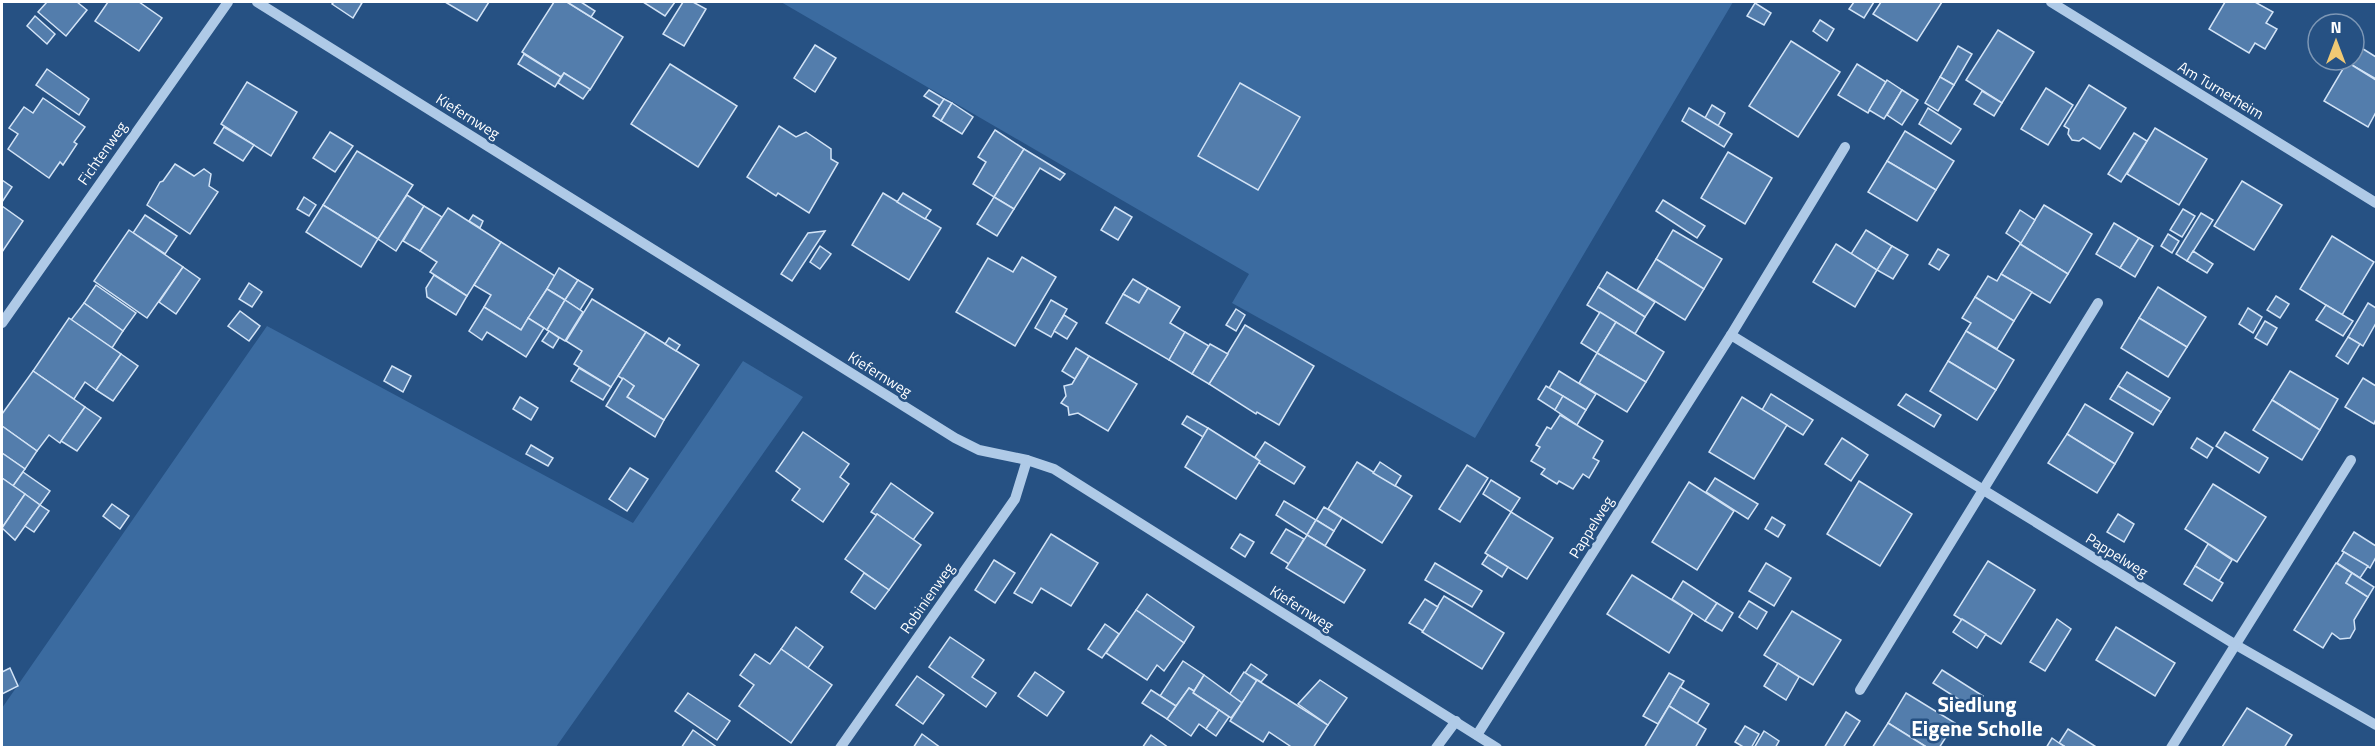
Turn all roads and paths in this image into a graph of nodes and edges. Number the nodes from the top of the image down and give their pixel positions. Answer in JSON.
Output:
{"nodes":[{"id":1,"x":228,"y":2,"type":"edge"},
{"id":2,"x":257,"y":2,"type":"edge"},
{"id":3,"x":2051,"y":2,"type":"edge"},
{"id":4,"x":1845,"y":147,"type":"dead end"},
{"id":5,"x":2376,"y":203,"type":"edge"},
{"id":6,"x":2098,"y":303,"type":"dead end"},
{"id":7,"x":2,"y":323,"type":"edge"},
{"id":8,"x":1731,"y":335,"type":"junction"},
{"id":9,"x":1027,"y":460,"type":"junction"},
{"id":10,"x":2351,"y":460,"type":"dead end"},
{"id":11,"x":1982,"y":489,"type":"junction"},
{"id":12,"x":2236,"y":645,"type":"junction"},
{"id":13,"x":1860,"y":690,"type":"dead end"},
{"id":14,"x":1455,"y":721,"type":"junction"},
{"id":15,"x":2376,"y":726,"type":"edge"},
{"id":16,"x":1477,"y":735,"type":"junction"},
{"id":17,"x":840,"y":747,"type":"edge"},
{"id":18,"x":1436,"y":747,"type":"edge"},
{"id":19,"x":1497,"y":747,"type":"edge"},
{"id":20,"x":2172,"y":747,"type":"edge"}],
"edges":[{"from":1,"to":7,"type":"street","name":"Fichtenweg"},
{"from":2,"to":9,"type":"street","name":"Kiefernweg"},
{"from":3,"to":5,"type":"street","name":"Am Turnerheim"},
{"from":4,"to":8,"type":"street","name":"Pappelweg"},
{"from":6,"to":11,"type":"street"},
{"from":8,"to":11,"type":"street","name":"Pappelweg"},
{"from":8,"to":16,"type":"street","name":"Pappelweg"},
{"from":9,"to":14,"type":"street","name":"Kiefernweg"},
{"from":9,"to":17,"type":"street","name":"Robinienweg"},
{"from":10,"to":12,"type":"street"},
{"from":11,"to":12,"type":"street","name":"Pappelweg"},
{"from":11,"to":13,"type":"street"},
{"from":12,"to":15,"type":"street","name":"Pappelweg"},
{"from":12,"to":20,"type":"street"},
{"from":14,"to":16,"type":"street","name":"Kiefernweg"},
{"from":14,"to":18,"type":"street"},
{"from":16,"to":19,"type":"street","name":"Kiefernweg"}]}
